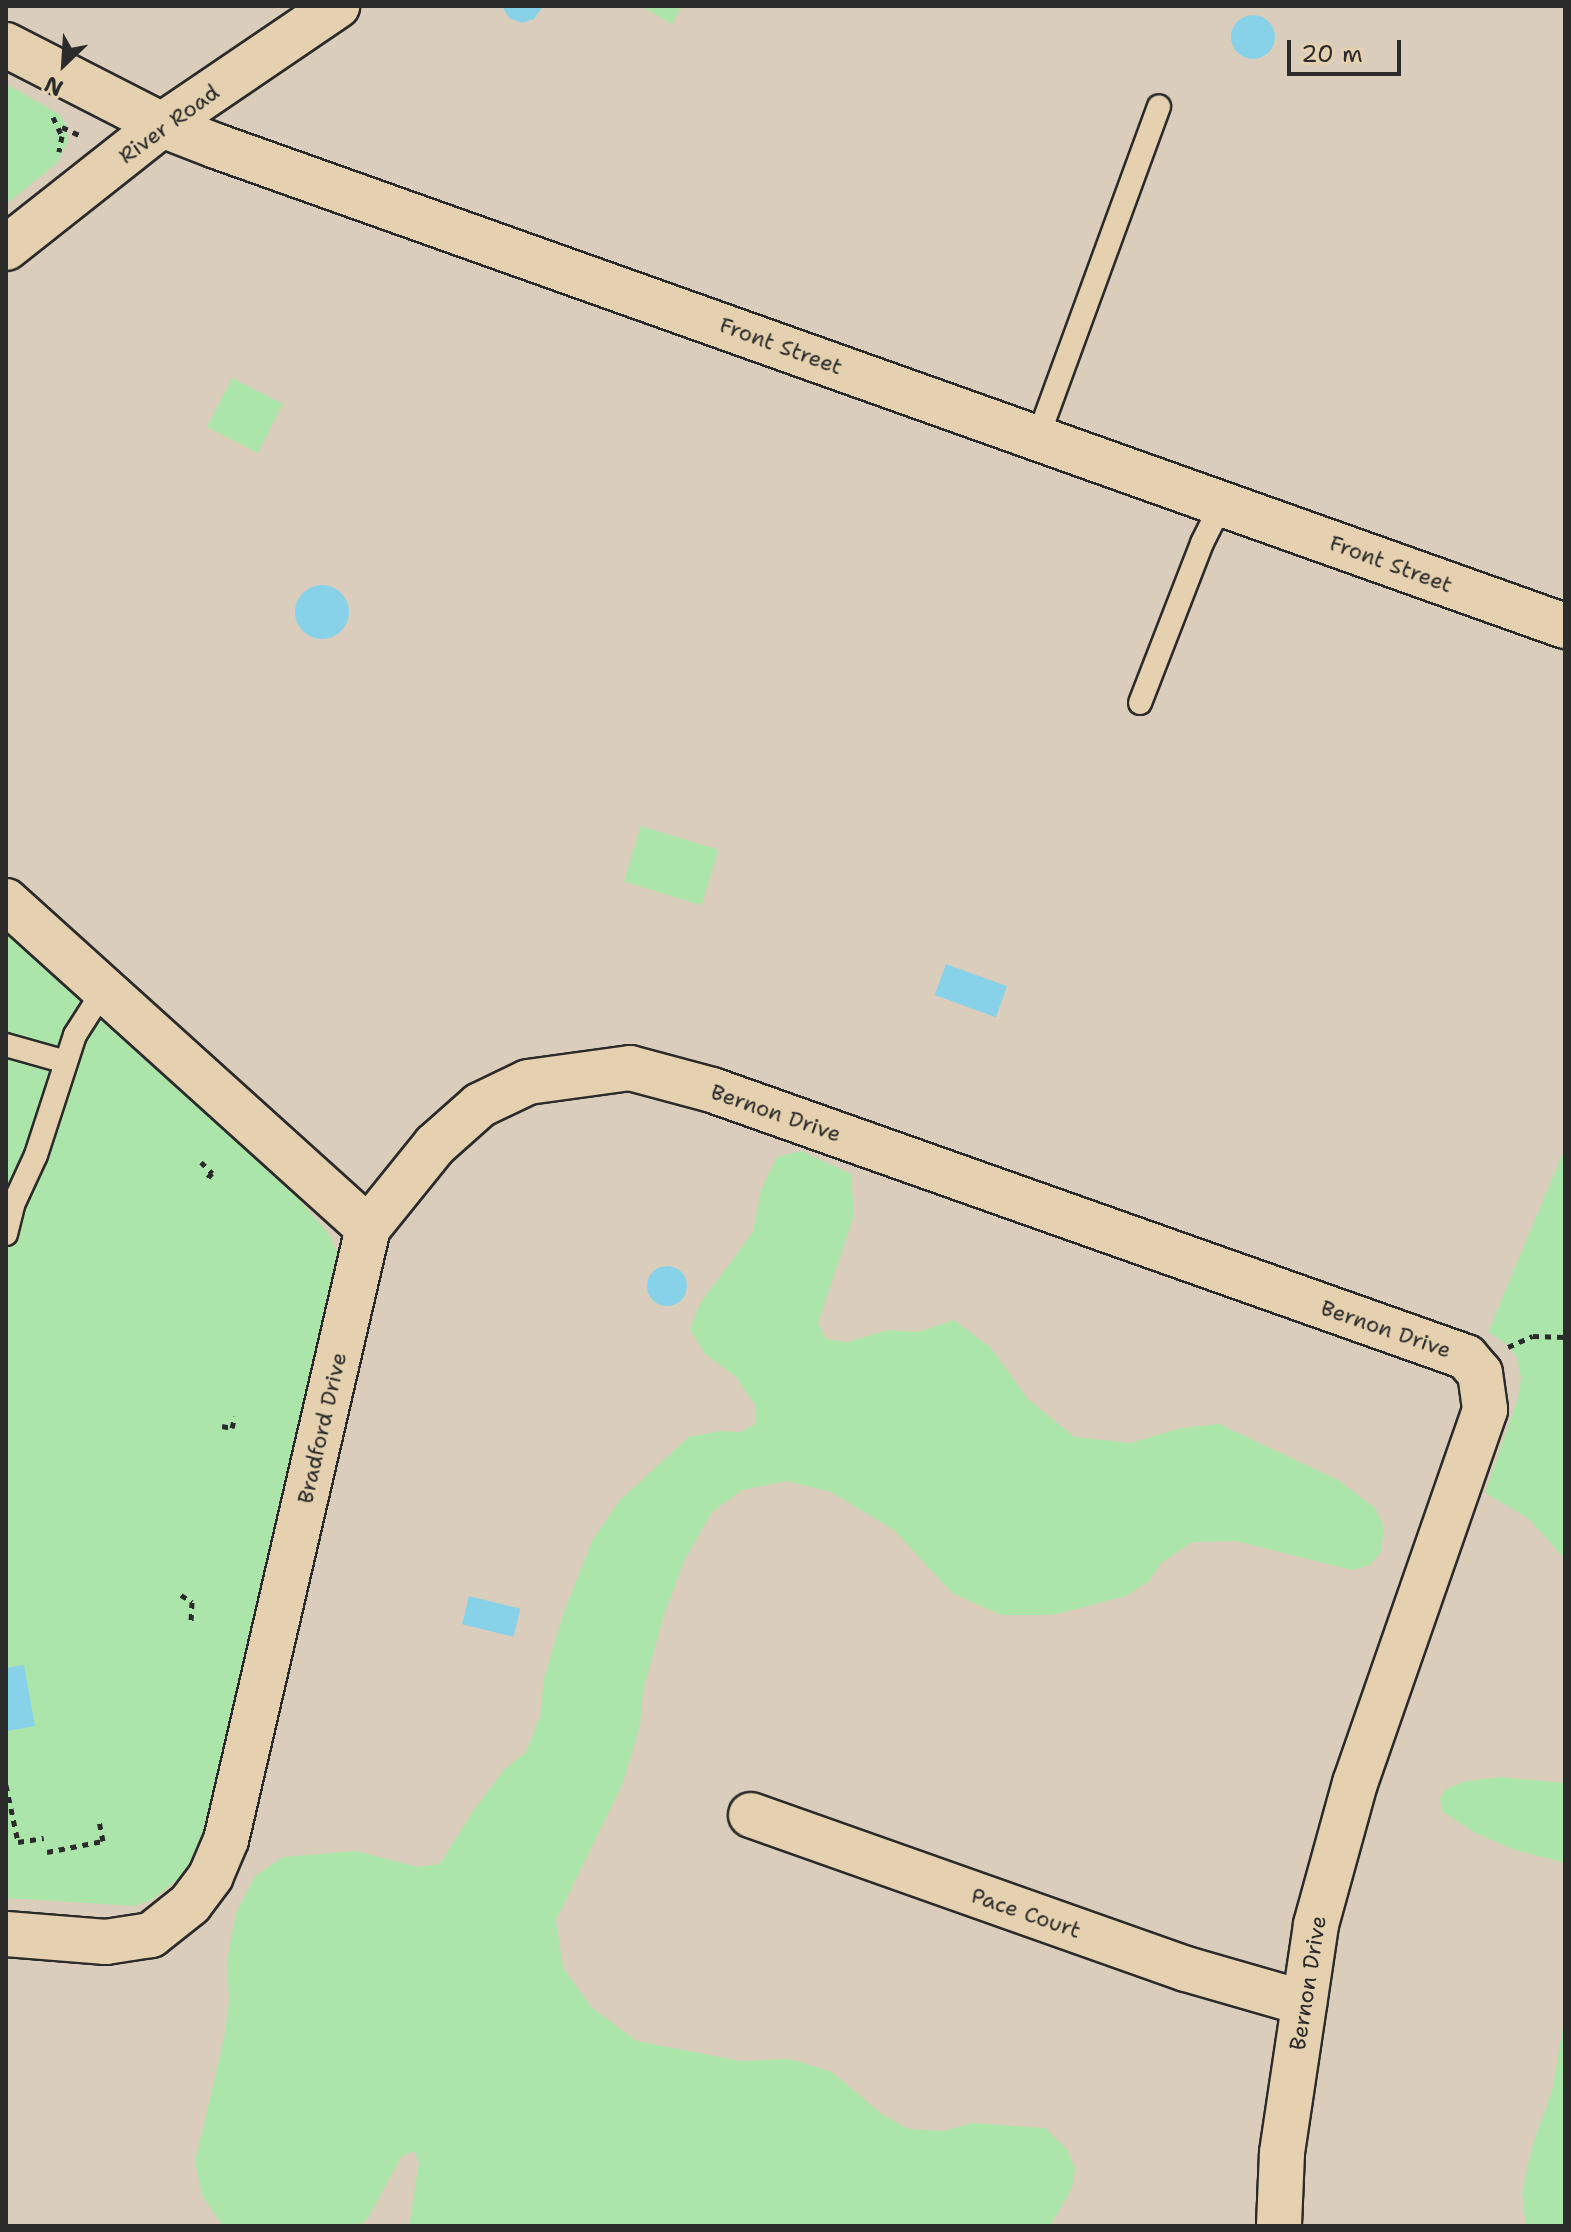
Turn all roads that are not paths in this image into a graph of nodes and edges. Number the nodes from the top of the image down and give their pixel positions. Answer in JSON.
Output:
{"nodes":[{"id":1,"x":337,"y":6,"type":"edge"},
{"id":2,"x":6,"y":45,"type":"edge"},
{"id":3,"x":1159,"y":106,"type":"dead end"},
{"id":4,"x":162,"y":125,"type":"junction"},
{"id":5,"x":6,"y":248,"type":"edge"},
{"id":6,"x":1038,"y":437,"type":"junction"},
{"id":7,"x":1222,"y":503,"type":"junction"},
{"id":8,"x":1565,"y":626,"type":"edge"},
{"id":9,"x":1140,"y":703,"type":"dead end"},
{"id":10,"x":6,"y":901,"type":"edge"},
{"id":11,"x":103,"y":991,"type":"junction"},
{"id":12,"x":6,"y":1045,"type":"edge"},
{"id":13,"x":66,"y":1062,"type":"junction"},
{"id":14,"x":368,"y":1228,"type":"junction"},
{"id":15,"x":6,"y":1234,"type":"edge"},
{"id":16,"x":751,"y":1815,"type":"dead end"},
{"id":17,"x":6,"y":1934,"type":"edge"},
{"id":18,"x":1304,"y":2003,"type":"junction"},
{"id":19,"x":1279,"y":2226,"type":"edge"}],
"edges":[{"from":1,"to":4,"type":"street","name":"River Road"},
{"from":2,"to":4,"type":"street","name":"Front Street"},
{"from":3,"to":6,"type":"lane"},
{"from":4,"to":5,"type":"street","name":"River Road"},
{"from":4,"to":6,"type":"street","name":"Front Street"},
{"from":6,"to":7,"type":"street","name":"Front Street"},
{"from":7,"to":8,"type":"street","name":"Front Street"},
{"from":7,"to":9,"type":"lane"},
{"from":10,"to":11,"type":"street"},
{"from":11,"to":13,"type":"lane"},
{"from":11,"to":14,"type":"street"},
{"from":12,"to":13,"type":"lane"},
{"from":13,"to":15,"type":"lane"},
{"from":14,"to":17,"type":"street","name":"Bradford Drive"},
{"from":14,"to":18,"type":"street","name":"Bernon Drive"},
{"from":16,"to":18,"type":"street","name":"Pace Court"},
{"from":18,"to":19,"type":"street","name":"Bernon Drive"}]}
